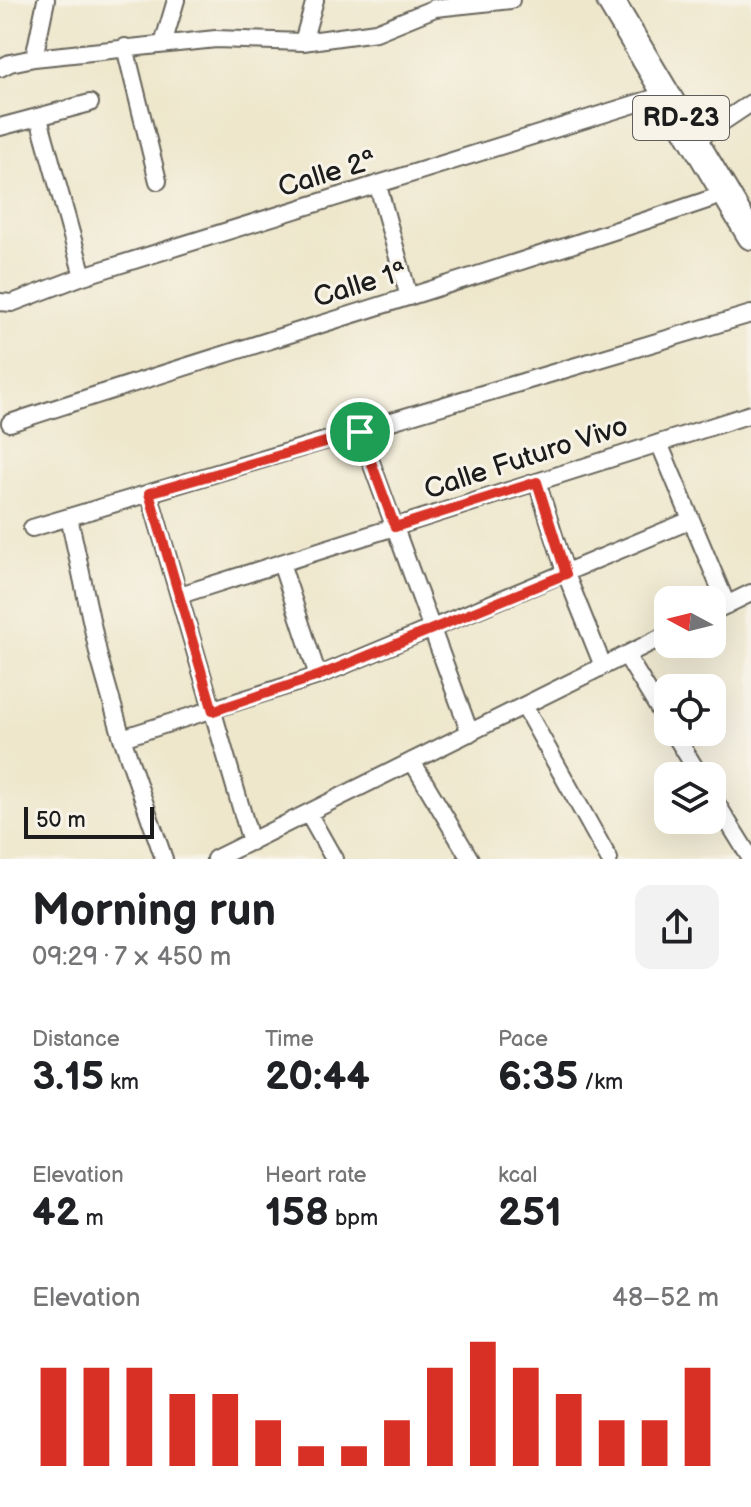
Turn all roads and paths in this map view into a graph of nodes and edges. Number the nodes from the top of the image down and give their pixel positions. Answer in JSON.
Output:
{"nodes":[{"id":1,"x":46,"y":0,"type":"edge"},
{"id":2,"x":176,"y":0,"type":"edge"},
{"id":3,"x":315,"y":0,"type":"edge"},
{"id":4,"x":511,"y":0,"type":"edge"},
{"id":5,"x":610,"y":0,"type":"edge"},
{"id":6,"x":432,"y":4,"type":"edge"},
{"id":7,"x":303,"y":42,"type":"junction"},
{"id":8,"x":163,"y":44,"type":"junction"},
{"id":9,"x":125,"y":47,"type":"junction"},
{"id":10,"x":34,"y":58,"type":"junction"},
{"id":11,"x":0,"y":68,"type":"edge"},
{"id":12,"x":667,"y":94,"type":"junction"},
{"id":13,"x":90,"y":103,"type":"dead end"},
{"id":14,"x":751,"y":103,"type":"edge"},
{"id":15,"x":39,"y":118,"type":"junction"},
{"id":16,"x":0,"y":127,"type":"edge"},
{"id":17,"x":694,"y":141,"type":"junction"},
{"id":18,"x":158,"y":181,"type":"dead end"},
{"id":19,"x":378,"y":186,"type":"junction"},
{"id":20,"x":725,"y":194,"type":"junction"},
{"id":21,"x":751,"y":236,"type":"edge"},
{"id":22,"x":83,"y":276,"type":"junction"},
{"id":23,"x":409,"y":297,"type":"junction"},
{"id":24,"x":1,"y":302,"type":"edge"},
{"id":25,"x":751,"y":314,"type":"edge"},
{"id":26,"x":751,"y":414,"type":"edge"},
{"id":27,"x":10,"y":423,"type":"dead end"},
{"id":28,"x":360,"y":432,"type":"junction"},
{"id":29,"x":659,"y":443,"type":"junction"},
{"id":30,"x":537,"y":482,"type":"junction"},
{"id":31,"x":149,"y":493,"type":"junction"},
{"id":32,"x":69,"y":517,"type":"junction"},
{"id":33,"x":691,"y":520,"type":"junction"},
{"id":34,"x":395,"y":527,"type":"junction"},
{"id":35,"x":32,"y":528,"type":"dead end"},
{"id":36,"x":281,"y":563,"type":"junction"},
{"id":37,"x":566,"y":574,"type":"junction"},
{"id":38,"x":712,"y":586,"type":"edge"},
{"id":39,"x":751,"y":593,"type":"edge"},
{"id":40,"x":180,"y":595,"type":"junction"},
{"id":41,"x":726,"y":606,"type":"edge"},
{"id":42,"x":431,"y":629,"type":"junction"},
{"id":43,"x":654,"y":641,"type":"edge"},
{"id":44,"x":626,"y":655,"type":"junction"},
{"id":45,"x":603,"y":666,"type":"junction"},
{"id":46,"x":318,"y":676,"type":"junction"},
{"id":47,"x":654,"y":701,"type":"edge"},
{"id":48,"x":524,"y":706,"type":"junction"},
{"id":49,"x":213,"y":711,"type":"junction"},
{"id":50,"x":470,"y":733,"type":"junction"},
{"id":51,"x":122,"y":738,"type":"junction"},
{"id":52,"x":412,"y":761,"type":"junction"},
{"id":53,"x":308,"y":813,"type":"junction"},
{"id":54,"x":726,"y":819,"type":"edge"},
{"id":55,"x":251,"y":842,"type":"junction"},
{"id":56,"x":164,"y":859,"type":"edge"},
{"id":57,"x":215,"y":859,"type":"edge"},
{"id":58,"x":334,"y":859,"type":"edge"},
{"id":59,"x":470,"y":859,"type":"edge"},
{"id":60,"x":609,"y":859,"type":"edge"},
{"id":61,"x":751,"y":859,"type":"edge"}],
"edges":[{"from":1,"to":10,"type":"street"},
{"from":2,"to":8,"type":"street"},
{"from":3,"to":7,"type":"street"},
{"from":4,"to":6,"type":"street"},
{"from":5,"to":12,"type":"main road","number":"RD-23"},
{"from":6,"to":7,"type":"street"},
{"from":7,"to":8,"type":"street"},
{"from":8,"to":9,"type":"street"},
{"from":9,"to":10,"type":"street"},
{"from":9,"to":18,"type":"street"},
{"from":10,"to":11,"type":"street"},
{"from":12,"to":17,"type":"main road","number":"RD-23"},
{"from":12,"to":19,"type":"street","name":"Calle 2ª"},
{"from":13,"to":15,"type":"street"},
{"from":14,"to":17,"type":"street"},
{"from":15,"to":16,"type":"street"},
{"from":15,"to":22,"type":"street"},
{"from":17,"to":20,"type":"main road","number":"RD-23"},
{"from":19,"to":22,"type":"street","name":"Calle 2ª"},
{"from":19,"to":23,"type":"street"},
{"from":20,"to":21,"type":"main road","number":"RD-23"},
{"from":20,"to":23,"type":"street","name":"Calle 1ª"},
{"from":22,"to":24,"type":"street","name":"Calle 2ª"},
{"from":23,"to":27,"type":"street","name":"Calle 1ª"},
{"from":25,"to":28,"type":"street"},
{"from":26,"to":29,"type":"street","name":"Calle Futuro Vivo"},
{"from":28,"to":31,"type":"street"},
{"from":28,"to":34,"type":"street"},
{"from":29,"to":30,"type":"street","name":"Calle Futuro Vivo"},
{"from":29,"to":33,"type":"street"},
{"from":30,"to":34,"type":"street","name":"Calle Futuro Vivo"},
{"from":30,"to":37,"type":"street"},
{"from":31,"to":32,"type":"street"},
{"from":31,"to":40,"type":"street"},
{"from":32,"to":35,"type":"street"},
{"from":32,"to":51,"type":"street"},
{"from":33,"to":37,"type":"street"},
{"from":33,"to":38,"type":"street"},
{"from":34,"to":36,"type":"street","name":"Calle Futuro Vivo"},
{"from":34,"to":42,"type":"street"},
{"from":36,"to":40,"type":"street","name":"Calle Futuro Vivo"},
{"from":36,"to":46,"type":"street"},
{"from":37,"to":42,"type":"street"},
{"from":37,"to":45,"type":"street"},
{"from":39,"to":41,"type":"street"},
{"from":40,"to":49,"type":"street"},
{"from":42,"to":46,"type":"street"},
{"from":42,"to":50,"type":"street"},
{"from":43,"to":44,"type":"street"},
{"from":44,"to":45,"type":"street"},
{"from":44,"to":47,"type":"street"},
{"from":45,"to":48,"type":"street"},
{"from":46,"to":49,"type":"street"},
{"from":48,"to":50,"type":"street"},
{"from":48,"to":60,"type":"street"},
{"from":49,"to":51,"type":"street"},
{"from":49,"to":55,"type":"street"},
{"from":50,"to":52,"type":"street"},
{"from":51,"to":56,"type":"street"},
{"from":52,"to":53,"type":"street"},
{"from":52,"to":59,"type":"street"},
{"from":53,"to":55,"type":"street"},
{"from":53,"to":58,"type":"street"},
{"from":54,"to":61,"type":"street"},
{"from":55,"to":57,"type":"street"}]}
